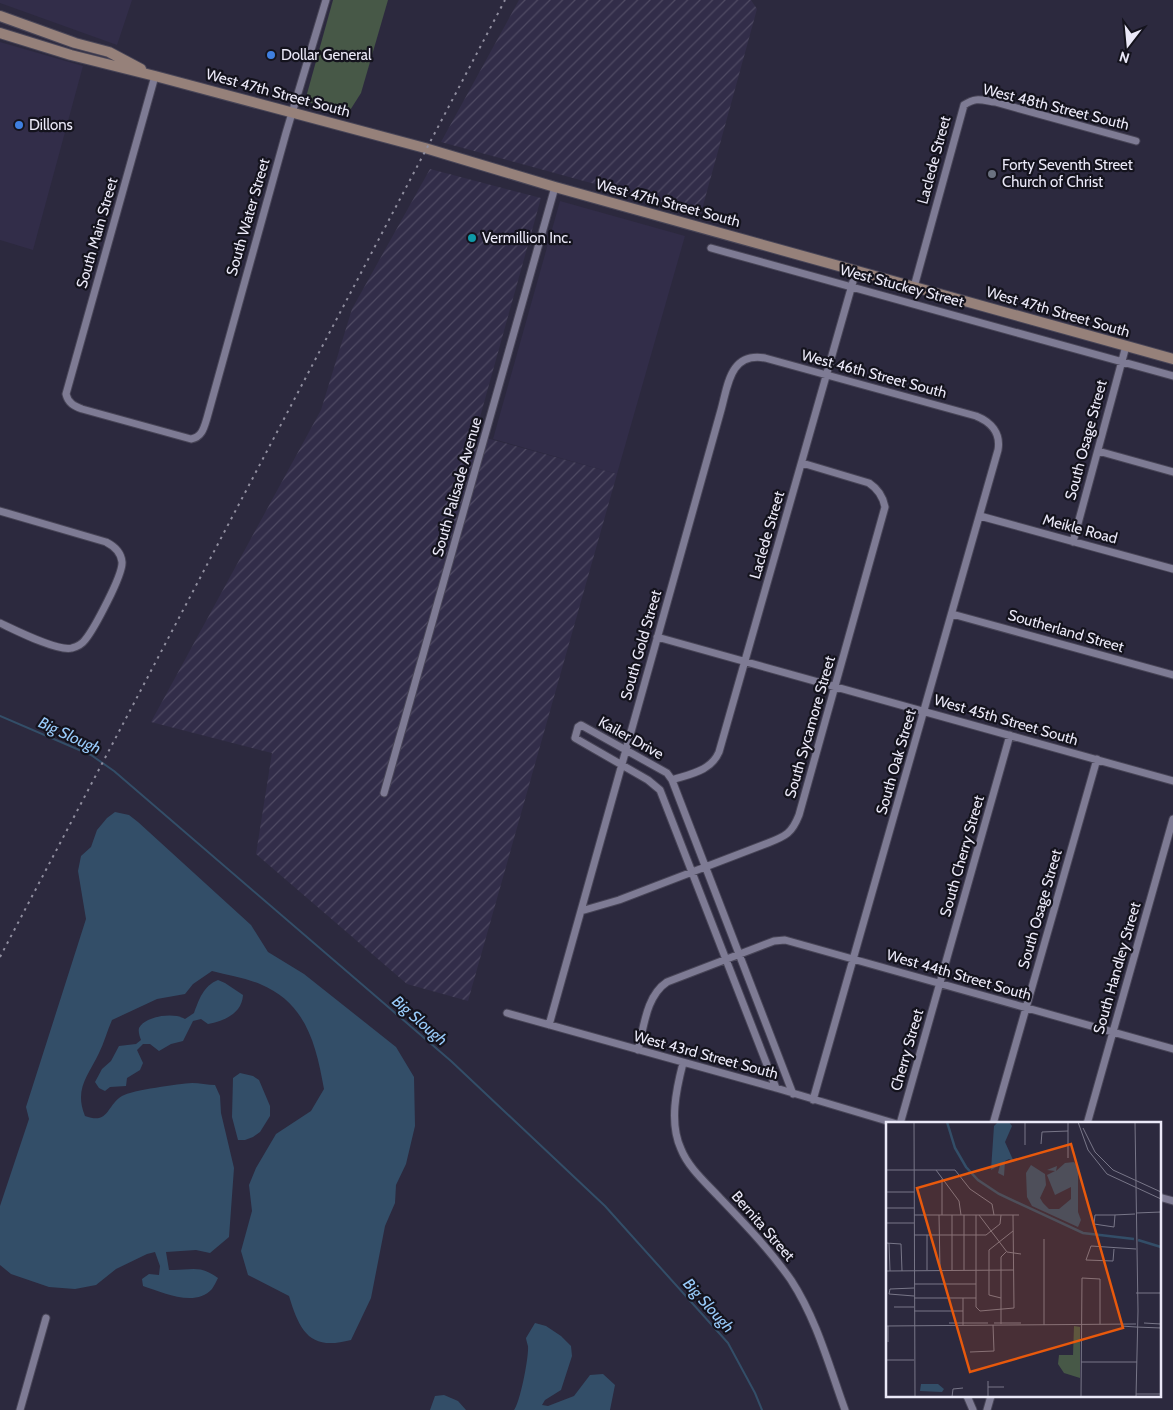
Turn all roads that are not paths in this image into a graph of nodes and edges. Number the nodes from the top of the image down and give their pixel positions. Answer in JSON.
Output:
{"nodes":[{"id":1,"x":326,"y":0,"type":"edge"},
{"id":2,"x":0,"y":16,"type":"edge"},
{"id":3,"x":0,"y":33,"type":"edge"},
{"id":4,"x":156,"y":76,"type":"junction"},
{"id":5,"x":969,"y":102,"type":"joint"},
{"id":6,"x":293,"y":112,"type":"junction"},
{"id":7,"x":1136,"y":141,"type":"dead end"},
{"id":8,"x":555,"y":187,"type":"junction"},
{"id":9,"x":711,"y":248,"type":"dead end"},
{"id":10,"x":856,"y":271,"type":"junction"},
{"id":11,"x":852,"y":286,"type":"junction"},
{"id":12,"x":914,"y":287,"type":"junction"},
{"id":13,"x":1126,"y":346,"type":"junction"},
{"id":14,"x":1173,"y":359,"type":"edge"},
{"id":15,"x":741,"y":361,"type":"joint"},
{"id":16,"x":1122,"y":362,"type":"junction"},
{"id":17,"x":827,"y":375,"type":"junction"},
{"id":18,"x":1173,"y":376,"type":"edge"},
{"id":19,"x":996,"y":431,"type":"joint"},
{"id":20,"x":195,"y":438,"type":"joint"},
{"id":21,"x":1098,"y":451,"type":"junction"},
{"id":22,"x":802,"y":463,"type":"junction"},
{"id":23,"x":1173,"y":472,"type":"edge"},
{"id":24,"x":0,"y":512,"type":"edge"},
{"id":25,"x":980,"y":516,"type":"junction"},
{"id":26,"x":1073,"y":542,"type":"junction"},
{"id":27,"x":1173,"y":569,"type":"edge"},
{"id":28,"x":952,"y":614,"type":"junction"},
{"id":29,"x":0,"y":624,"type":"edge"},
{"id":30,"x":658,"y":637,"type":"junction"},
{"id":31,"x":746,"y":662,"type":"junction"},
{"id":32,"x":1173,"y":675,"type":"edge"},
{"id":33,"x":835,"y":686,"type":"junction"},
{"id":34,"x":924,"y":711,"type":"junction"},
{"id":35,"x":1010,"y":735,"type":"junction"},
{"id":36,"x":626,"y":750,"type":"junction"},
{"id":37,"x":1097,"y":759,"type":"junction"},
{"id":38,"x":622,"y":765,"type":"junction"},
{"id":39,"x":672,"y":780,"type":"junction"},
{"id":40,"x":1173,"y":781,"type":"edge"},
{"id":41,"x":384,"y":794,"type":"dead end"},
{"id":42,"x":1173,"y":819,"type":"edge"},
{"id":43,"x":706,"y":867,"type":"junction"},
{"id":44,"x":692,"y":872,"type":"junction"},
{"id":45,"x":581,"y":912,"type":"junction"},
{"id":46,"x":739,"y":954,"type":"junction"},
{"id":47,"x":726,"y":959,"type":"junction"},
{"id":48,"x":854,"y":960,"type":"junction"},
{"id":49,"x":940,"y":984,"type":"junction"},
{"id":50,"x":1026,"y":1008,"type":"junction"},
{"id":51,"x":508,"y":1014,"type":"dead end"},
{"id":52,"x":549,"y":1025,"type":"junction"},
{"id":53,"x":1112,"y":1032,"type":"junction"},
{"id":54,"x":1173,"y":1049,"type":"edge"},
{"id":55,"x":638,"y":1050,"type":"junction"},
{"id":56,"x":683,"y":1063,"type":"junction"},
{"id":57,"x":776,"y":1088,"type":"junction"},
{"id":58,"x":794,"y":1094,"type":"junction"},
{"id":59,"x":812,"y":1100,"type":"junction"},
{"id":60,"x":892,"y":1122,"type":"edge"},
{"id":61,"x":900,"y":1122,"type":"edge"},
{"id":62,"x":994,"y":1122,"type":"edge"},
{"id":63,"x":1088,"y":1122,"type":"edge"},
{"id":64,"x":1160,"y":1197,"type":"edge"},
{"id":65,"x":1173,"y":1201,"type":"edge"},
{"id":66,"x":46,"y":1318,"type":"dead end"},
{"id":67,"x":968,"y":1398,"type":"edge"},
{"id":68,"x":20,"y":1410,"type":"edge"},
{"id":69,"x":845,"y":1410,"type":"edge"},
{"id":70,"x":973,"y":1410,"type":"edge"}],
"edges":[{"from":1,"to":6,"type":"street","name":"South Water Street"},
{"from":2,"to":4,"type":"street"},
{"from":3,"to":4,"type":"street"},
{"from":4,"to":6,"type":"street","name":"West 47th Street South"},
{"from":4,"to":20,"type":"street","name":"South Main Street"},
{"from":5,"to":7,"type":"street","name":"West 48th Street South"},
{"from":5,"to":12,"type":"street","name":"Laclede Street"},
{"from":6,"to":8,"type":"street","name":"West 47th Street South"},
{"from":6,"to":20,"type":"street","name":"South Water Street"},
{"from":8,"to":10,"type":"street","name":"West 47th Street South"},
{"from":8,"to":41,"type":"street","name":"South Palisade Avenue"},
{"from":9,"to":11,"type":"street","name":"West Stuckey Street"},
{"from":10,"to":11,"type":"street","name":"Laclede Street"},
{"from":10,"to":12,"type":"street","name":"West 47th Street South"},
{"from":11,"to":16,"type":"street","name":"West Stuckey Street"},
{"from":11,"to":17,"type":"street","name":"Laclede Street"},
{"from":12,"to":13,"type":"street","name":"West 47th Street South"},
{"from":13,"to":14,"type":"street","name":"West 47th Street South"},
{"from":13,"to":16,"type":"street","name":"South Osage Street"},
{"from":15,"to":17,"type":"street","name":"West 46th Street South"},
{"from":15,"to":30,"type":"street","name":"South Gold Street"},
{"from":16,"to":18,"type":"street","name":"West Stuckey Street"},
{"from":16,"to":21,"type":"street","name":"South Osage Street"},
{"from":17,"to":19,"type":"street","name":"West 46th Street South"},
{"from":17,"to":22,"type":"street","name":"Laclede Street"},
{"from":19,"to":25,"type":"street","name":"South Oak Street"},
{"from":21,"to":23,"type":"street"},
{"from":21,"to":26,"type":"street","name":"South Osage Street"},
{"from":22,"to":31,"type":"street","name":"Laclede Street"},
{"from":22,"to":33,"type":"street","name":"South Sycamore Street"},
{"from":24,"to":29,"type":"street"},
{"from":25,"to":26,"type":"street","name":"Meikle Road"},
{"from":25,"to":28,"type":"street","name":"South Oak Street"},
{"from":26,"to":27,"type":"street","name":"Meikle Road"},
{"from":28,"to":32,"type":"street","name":"Southerland Street"},
{"from":28,"to":34,"type":"street","name":"South Oak Street"},
{"from":30,"to":31,"type":"street","name":"West 45th Street South"},
{"from":30,"to":36,"type":"street","name":"South Gold Street"},
{"from":31,"to":33,"type":"street","name":"West 45th Street South"},
{"from":31,"to":39,"type":"street","name":"Laclede Street"},
{"from":33,"to":34,"type":"street","name":"West 45th Street South"},
{"from":33,"to":43,"type":"street","name":"South Sycamore Street"},
{"from":34,"to":35,"type":"street","name":"West 45th Street South"},
{"from":34,"to":48,"type":"street","name":"South Oak Street"},
{"from":35,"to":37,"type":"street","name":"West 45th Street South"},
{"from":35,"to":49,"type":"street","name":"South Cherry Street"},
{"from":36,"to":38,"type":"street","name":"South Gold Street"},
{"from":36,"to":38,"type":"street","name":"Kailer Drive"},
{"from":36,"to":39,"type":"street","name":"Kailer Drive"},
{"from":37,"to":40,"type":"street","name":"West 45th Street South"},
{"from":37,"to":50,"type":"street","name":"South Osage Street"},
{"from":38,"to":44,"type":"street","name":"Kailer Drive"},
{"from":38,"to":45,"type":"street","name":"South Gold Street"},
{"from":39,"to":43,"type":"street","name":"Kailer Drive"},
{"from":42,"to":53,"type":"street","name":"South Handley Street"},
{"from":43,"to":44,"type":"street","name":"South Sycamore Street"},
{"from":43,"to":46,"type":"street","name":"Kailer Drive"},
{"from":44,"to":45,"type":"street","name":"South Sycamore Street"},
{"from":44,"to":47,"type":"street","name":"Kailer Drive"},
{"from":45,"to":52,"type":"street","name":"South Gold Street"},
{"from":46,"to":47,"type":"street"},
{"from":46,"to":48,"type":"street","name":"West 44th Street South"},
{"from":46,"to":58,"type":"street","name":"Kailer Drive"},
{"from":47,"to":55,"type":"street"},
{"from":47,"to":57,"type":"street","name":"Kailer Drive"},
{"from":48,"to":49,"type":"street","name":"West 44th Street South"},
{"from":48,"to":59,"type":"street","name":"South Oak Street"},
{"from":49,"to":50,"type":"street","name":"West 44th Street South"},
{"from":49,"to":61,"type":"street","name":"Cherry Street"},
{"from":50,"to":53,"type":"street","name":"West 44th Street South"},
{"from":50,"to":62,"type":"street","name":"South Osage Street"},
{"from":51,"to":52,"type":"street","name":"West 43rd Street South"},
{"from":52,"to":55,"type":"street","name":"West 43rd Street South"},
{"from":53,"to":54,"type":"street","name":"West 44th Street South"},
{"from":53,"to":63,"type":"street","name":"South Handley Street"},
{"from":55,"to":56,"type":"street","name":"West 43rd Street South"},
{"from":56,"to":57,"type":"street","name":"West 43rd Street South"},
{"from":56,"to":69,"type":"street","name":"Bernita Street"},
{"from":57,"to":58,"type":"street","name":"West 43rd Street South"},
{"from":58,"to":59,"type":"street","name":"West 43rd Street South"},
{"from":59,"to":60,"type":"street","name":"West 43rd Street South"},
{"from":64,"to":65,"type":"street"},
{"from":66,"to":68,"type":"street"},
{"from":67,"to":70,"type":"street"}]}
